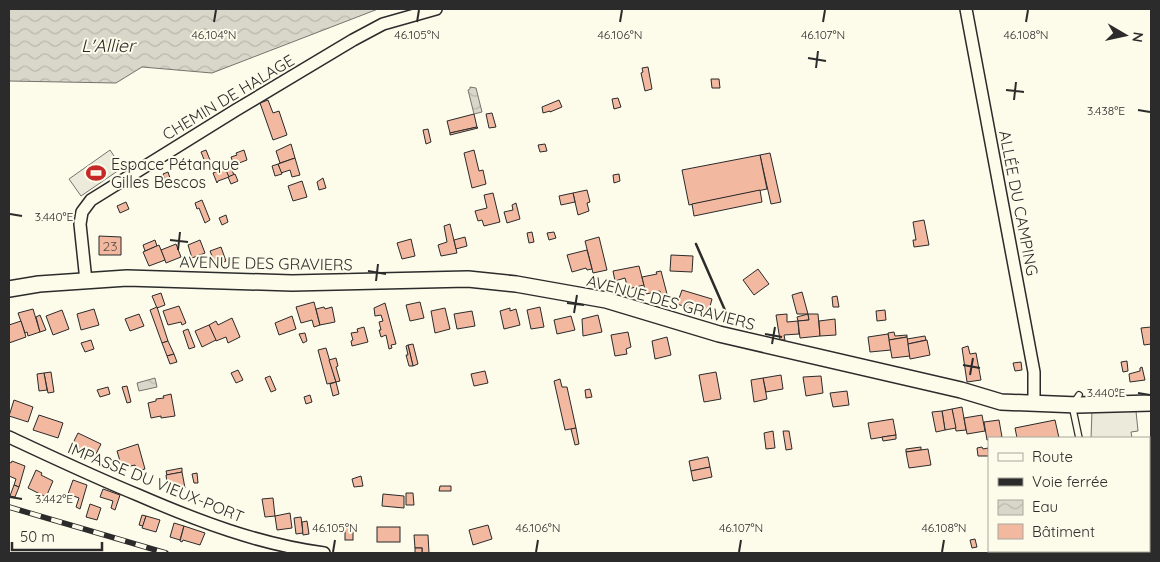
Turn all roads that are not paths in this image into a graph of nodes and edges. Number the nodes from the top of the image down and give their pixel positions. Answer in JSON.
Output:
{"nodes":[{"id":1,"x":436,"y":9,"type":"edge"},
{"id":2,"x":966,"y":9,"type":"edge"},
{"id":3,"x":86,"y":281,"type":"junction"},
{"id":4,"x":9,"y":284,"type":"edge"},
{"id":5,"x":39,"y":284,"type":"junction"},
{"id":6,"x":9,"y":289,"type":"edge"},
{"id":7,"x":1151,"y":396,"type":"edge"},
{"id":8,"x":1034,"y":400,"type":"junction"},
{"id":9,"x":1075,"y":400,"type":"junction"},
{"id":10,"x":1151,"y":403,"type":"edge"},
{"id":11,"x":9,"y":437,"type":"edge"},
{"id":12,"x":1079,"y":437,"type":"edge"},
{"id":13,"x":324,"y":553,"type":"edge"}],
"edges":[{"from":1,"to":3,"type":"street","name":"CHEMIN DE HALAGE"},
{"from":2,"to":8,"type":"street","name":"ALLÉE DU CAMPING"},
{"from":3,"to":5,"type":"street","name":"AVENUE DES GRAVIERS"},
{"from":3,"to":8,"type":"street","name":"AVENUE DES GRAVIERS"},
{"from":4,"to":5,"type":"street","name":"AVENUE DES GRAVIERS"},
{"from":5,"to":6,"type":"street","name":"AVENUE DES GRAVIERS"},
{"from":7,"to":9,"type":"street","name":"AVENUE DES GRAVIERS"},
{"from":8,"to":9,"type":"street","name":"AVENUE DES GRAVIERS"},
{"from":9,"to":10,"type":"street","name":"AVENUE DES GRAVIERS"},
{"from":9,"to":12,"type":"lane"},
{"from":11,"to":13,"type":"street","name":"IMPASSE DU VIEUX-PORT"}]}
